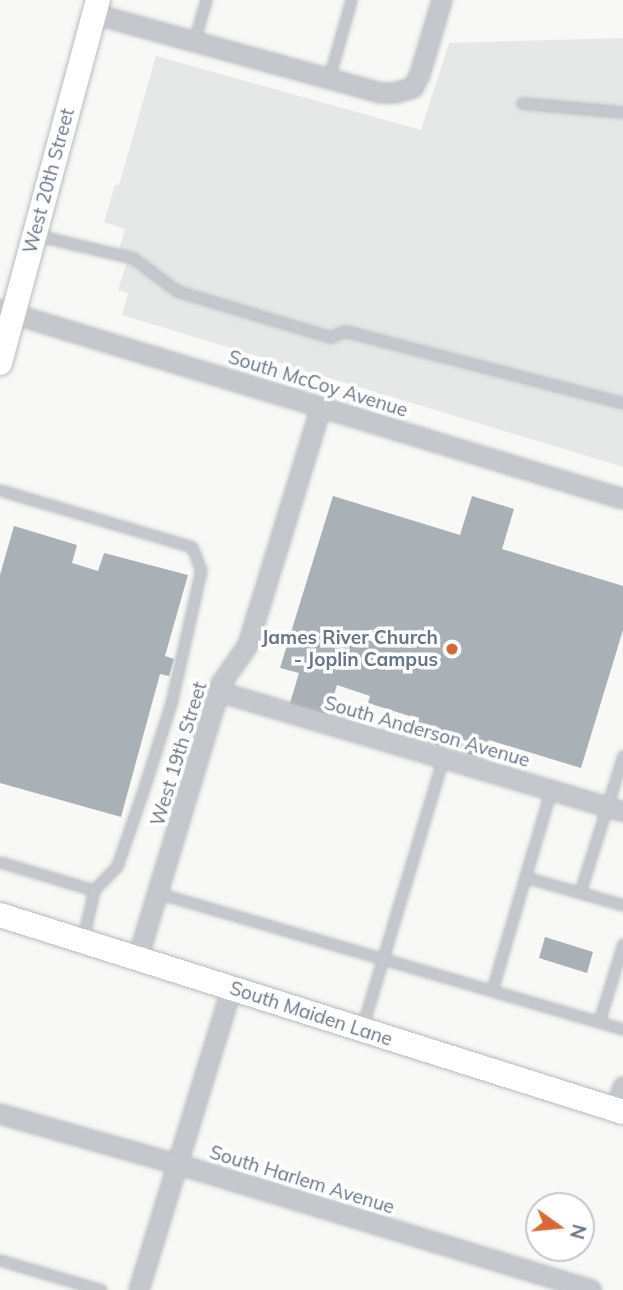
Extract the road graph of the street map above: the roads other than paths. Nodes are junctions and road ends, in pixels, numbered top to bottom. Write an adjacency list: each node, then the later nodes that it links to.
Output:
1 (206, 0): 5 (lane)
2 (351, 0): 6 (lane)
3 (442, 0): 6 (street)
4 (96, 7): 5 (street); 9 (main road, West 20th Street)
5 (194, 41): 6 (street)
6 (329, 78)
7 (522, 103): 8 (lane)
8 (623, 112)
9 (34, 235): 10 (main road, West 20th Street); 12 (lane)
10 (6, 312): 11 (main road, West 20th Street); 13 (street, South McCoy Avenue)
11 (0, 363)
12 (623, 403)
13 (321, 407): 15 (street, South McCoy Avenue); 16 (street, West 19th Street)
14 (0, 490): 23 (lane)
15 (623, 499)
16 (219, 692): 18 (street, South Anderson Avenue); 25 (street, West 19th Street)
17 (623, 756): 20 (lane)
18 (443, 758): 19 (street, South Anderson Avenue); 30 (lane)
19 (551, 790): 20 (street, South Anderson Avenue); 22 (lane)
20 (616, 809): 24 (lane)
21 (0, 862): 23 (lane)
22 (525, 877): 24 (lane); 33 (lane)
23 (94, 890): 28 (lane)
24 (580, 892): 26 (lane)
25 (158, 893): 30 (lane); 31 (street, West 19th Street)
26 (623, 905)
27 (0, 915): 28 (main road, South Maiden Lane)
28 (82, 941): 31 (main road, South Maiden Lane)
29 (623, 944): 34 (lane)
30 (383, 957): 33 (lane); 35 (lane)
31 (138, 958): 32 (main road, South Maiden Lane)
32 (232, 988): 35 (main road, South Maiden Lane); 39 (street)
33 (492, 990): 34 (lane)
34 (599, 1021): 36 (lane)
35 (361, 1029): 37 (main road, South Maiden Lane)
36 (623, 1029)
37 (621, 1103)
38 (0, 1114): 39 (street, South Harlem Avenue)
39 (177, 1164): 42 (street); 43 (street, South Harlem Avenue)
40 (0, 1259): 41 (lane)
41 (101, 1290)
42 (139, 1290)
43 (591, 1290)

